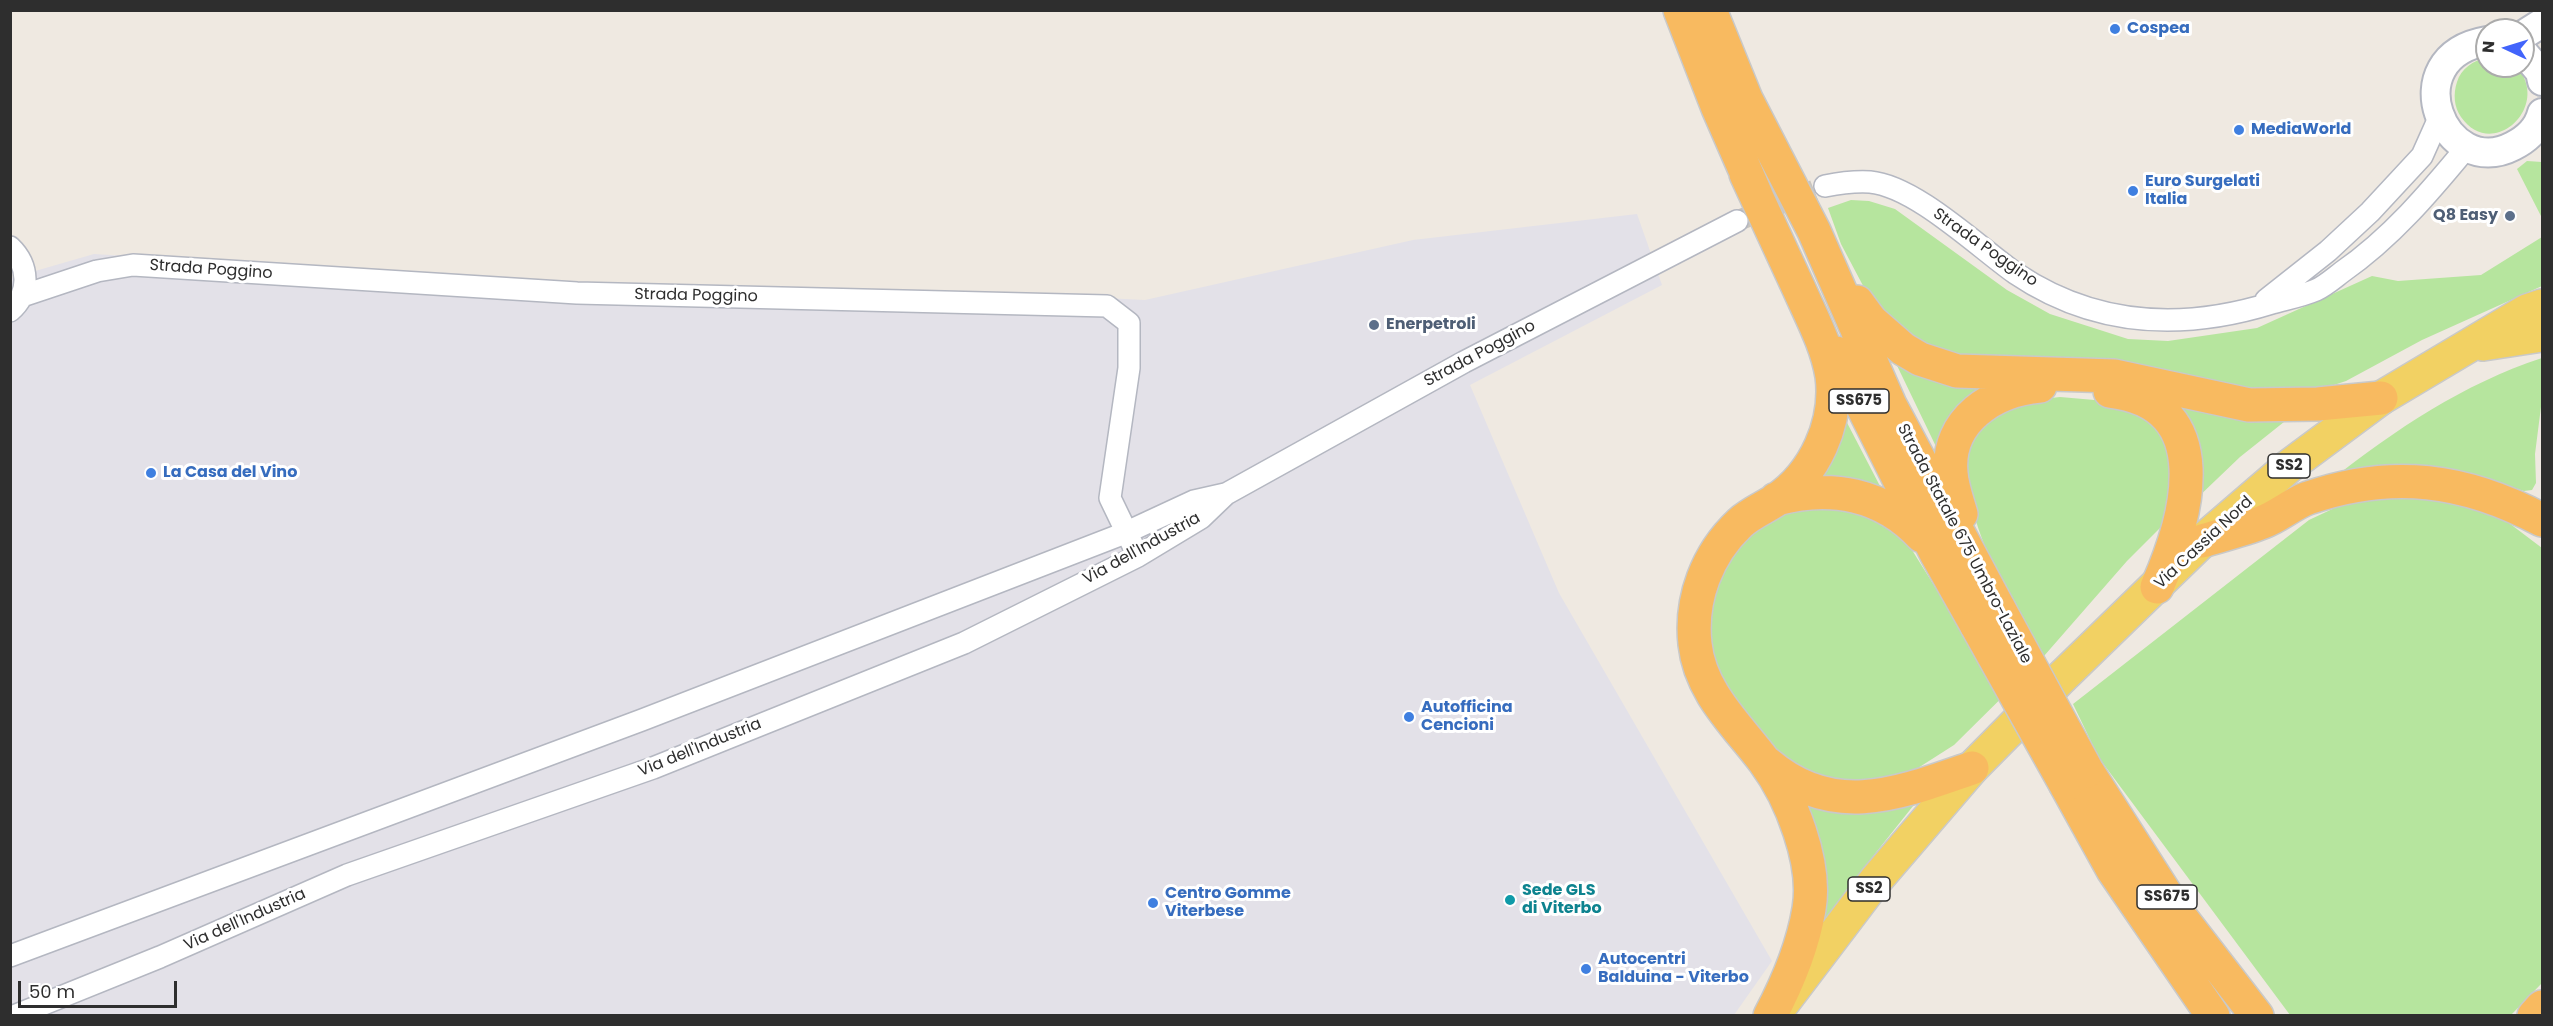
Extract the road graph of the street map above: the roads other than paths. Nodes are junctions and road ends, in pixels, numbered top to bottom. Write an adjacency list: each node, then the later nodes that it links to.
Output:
1 (1680, 10): 8 (highway, Strada Statale 675 Umbro-Laziale / SS675)
2 (1710, 10): 11 (highway, Strada Statale 675 Umbro-Laziale / SS675)
3 (2475, 43): 5 (main road)
4 (2542, 113): 6 (main road)
5 (2439, 118): 7 (main road); 15 (street, Strada Poggino)
6 (2533, 142): 7 (main road)
7 (2467, 147): 15 (street, Strada Poggino)
8 (1746, 174): 20 (highway); 24 (highway, Strada Statale 675 Umbro-Laziale / SS675)
9 (1825, 186): 15 (street, Strada Poggino)
10 (1737, 220): 19 (street, Strada Poggino)
11 (1814, 231): 18 (highway); 27 (highway, Strada Statale 675 Umbro-Laziale / SS675)
12 (10, 248): 13 (street)
13 (16, 304): 22 (street, Strada Poggino)
14 (2542, 306): 17 (main road, Via Cassia Nord / SS2)
15 (2254, 309)
16 (2542, 335): 17 (main road, Via Cassia Nord / SS2)
17 (2473, 346): 18 (main road, Via Cassia Nord / SS2)
18 (2381, 398): 23 (main road, Via Cassia Nord / SS2)
19 (1226, 494): 22 (street, Via dell'Industria); 25 (street, Via dell'Industria)
20 (1776, 499): 24 (highway); 29 (highway)
21 (2542, 520): 23 (highway)
22 (1125, 533): 25 (street, Strada Poggino); 32 (street, Via dell'Industria)
23 (2202, 541): 26 (main road, Via Cassia Nord / SS2)
24 (1937, 555): 27 (highway, Strada Statale 675 Umbro-Laziale / SS675)
25 (1138, 556): 34 (street, Via dell'Industria)
26 (2157, 587): 27 (highway); 28 (main road, Via Cassia Nord / SS2)
27 (1987, 606): 30 (highway, Strada Statale 675 Umbro-Laziale / SS675, bridge)
28 (1981, 759): 29 (highway); 35 (main road, Via Cassia Nord / SS2)
29 (1764, 761): 35 (highway)
30 (2076, 778): 31 (highway, Strada Statale 675 Umbro-Laziale / SS675); 36 (highway, Strada Statale 675 Umbro-Laziale / SS675)
31 (2180, 915): 37 (highway, Strada Statale 675 Umbro-Laziale / SS675); 38 (highway)
32 (10, 956)
33 (2542, 1008): 39 (highway)
34 (14, 1016)
35 (1772, 1016)
36 (2213, 1016)
37 (2257, 1016)
38 (2270, 1016)
39 (2534, 1016)

